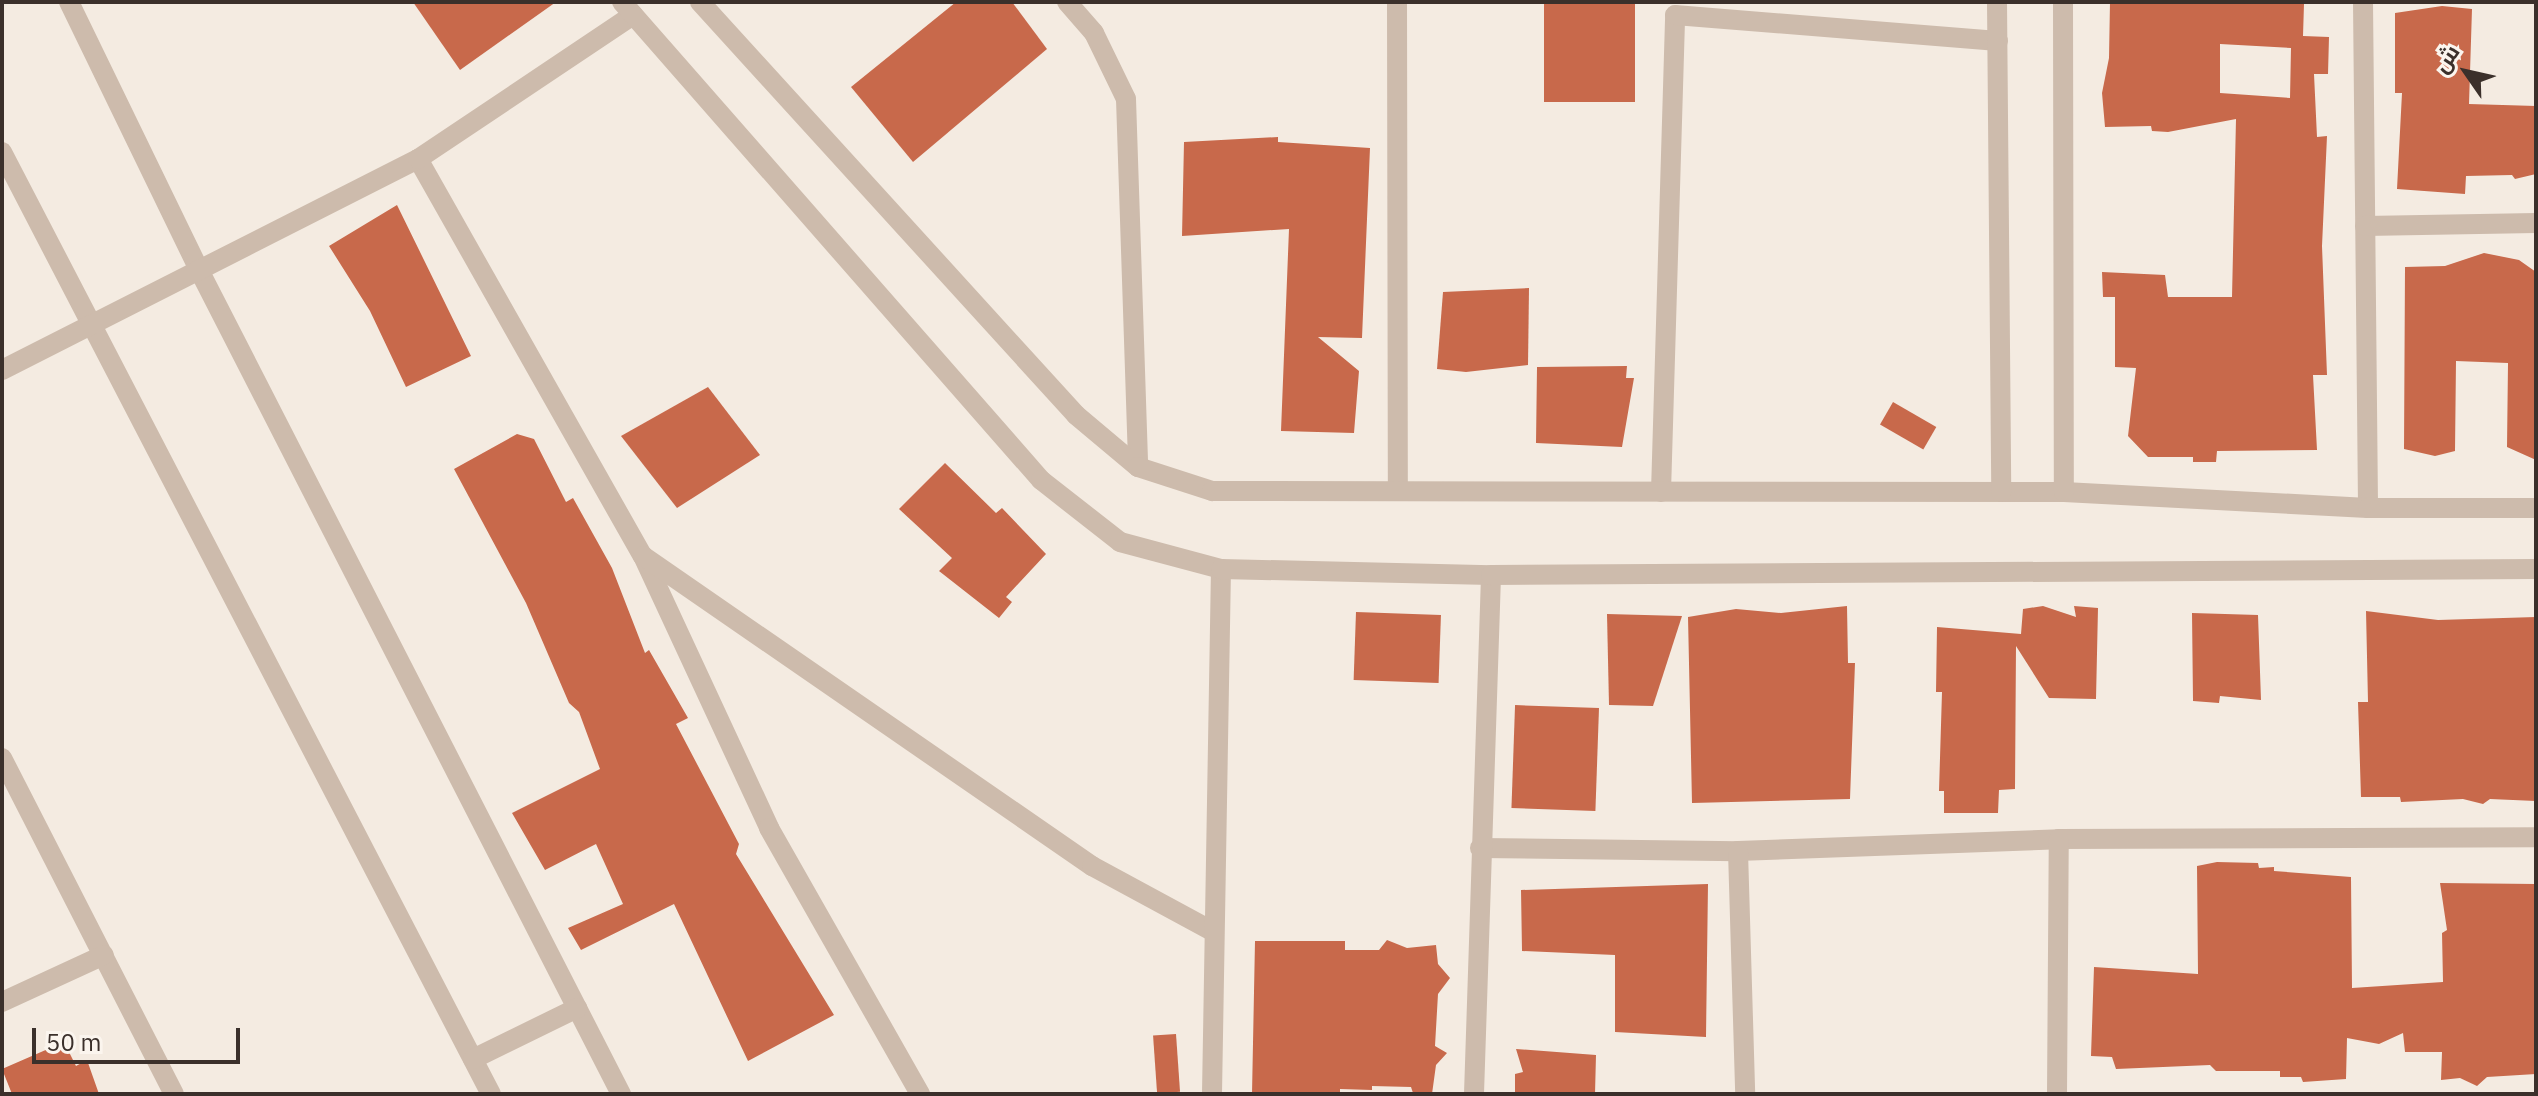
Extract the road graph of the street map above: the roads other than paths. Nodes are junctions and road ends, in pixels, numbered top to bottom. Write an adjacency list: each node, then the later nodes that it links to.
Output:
1 (69, 2): 14 (street)
2 (700, 2): 17 (street)
3 (1067, 2): 17 (street)
4 (1397, 2): 18 (street)
5 (1997, 2): 9 (street)
6 (2063, 2): 21 (street)
7 (2363, 2): 13 (street)
8 (627, 8): 11 (street); 25 (street)
9 (1998, 41): 19 (street); 20 (street)
10 (2, 152): 15 (street)
11 (418, 159): 14 (street); 24 (street)
12 (2536, 223): 13 (street)
13 (2365, 226): 22 (street)
14 (199, 270): 15 (street); 36 (street)
15 (92, 325): 16 (street); 37 (street)
16 (2, 370)
17 (1138, 467): 18 (street)
18 (1398, 491): 19 (street)
19 (1661, 492): 20 (street)
20 (2001, 492): 21 (street)
21 (2064, 492): 22 (street)
22 (2368, 508): 23 (street)
23 (2536, 508)
24 (643, 556): 33 (street); 41 (street)
25 (1221, 569): 27 (street); 33 (street)
26 (2536, 569): 27 (street)
27 (1491, 575): 31 (street)
28 (2, 758): 34 (street)
29 (2536, 837): 30 (street)
30 (2059, 839): 32 (street); 45 (street)
31 (1480, 848): 32 (street); 43 (street)
32 (1738, 851): 44 (street)
33 (1212, 931): 42 (street)
34 (104, 955): 35 (street); 38 (street)
35 (2, 1002)
36 (577, 1008): 37 (street); 40 (street)
37 (473, 1059): 39 (street)
38 (174, 1094)
39 (491, 1094)
40 (621, 1094)
41 (920, 1094)
42 (1212, 1094)
43 (1474, 1094)
44 (1745, 1094)
45 (2057, 1094)

